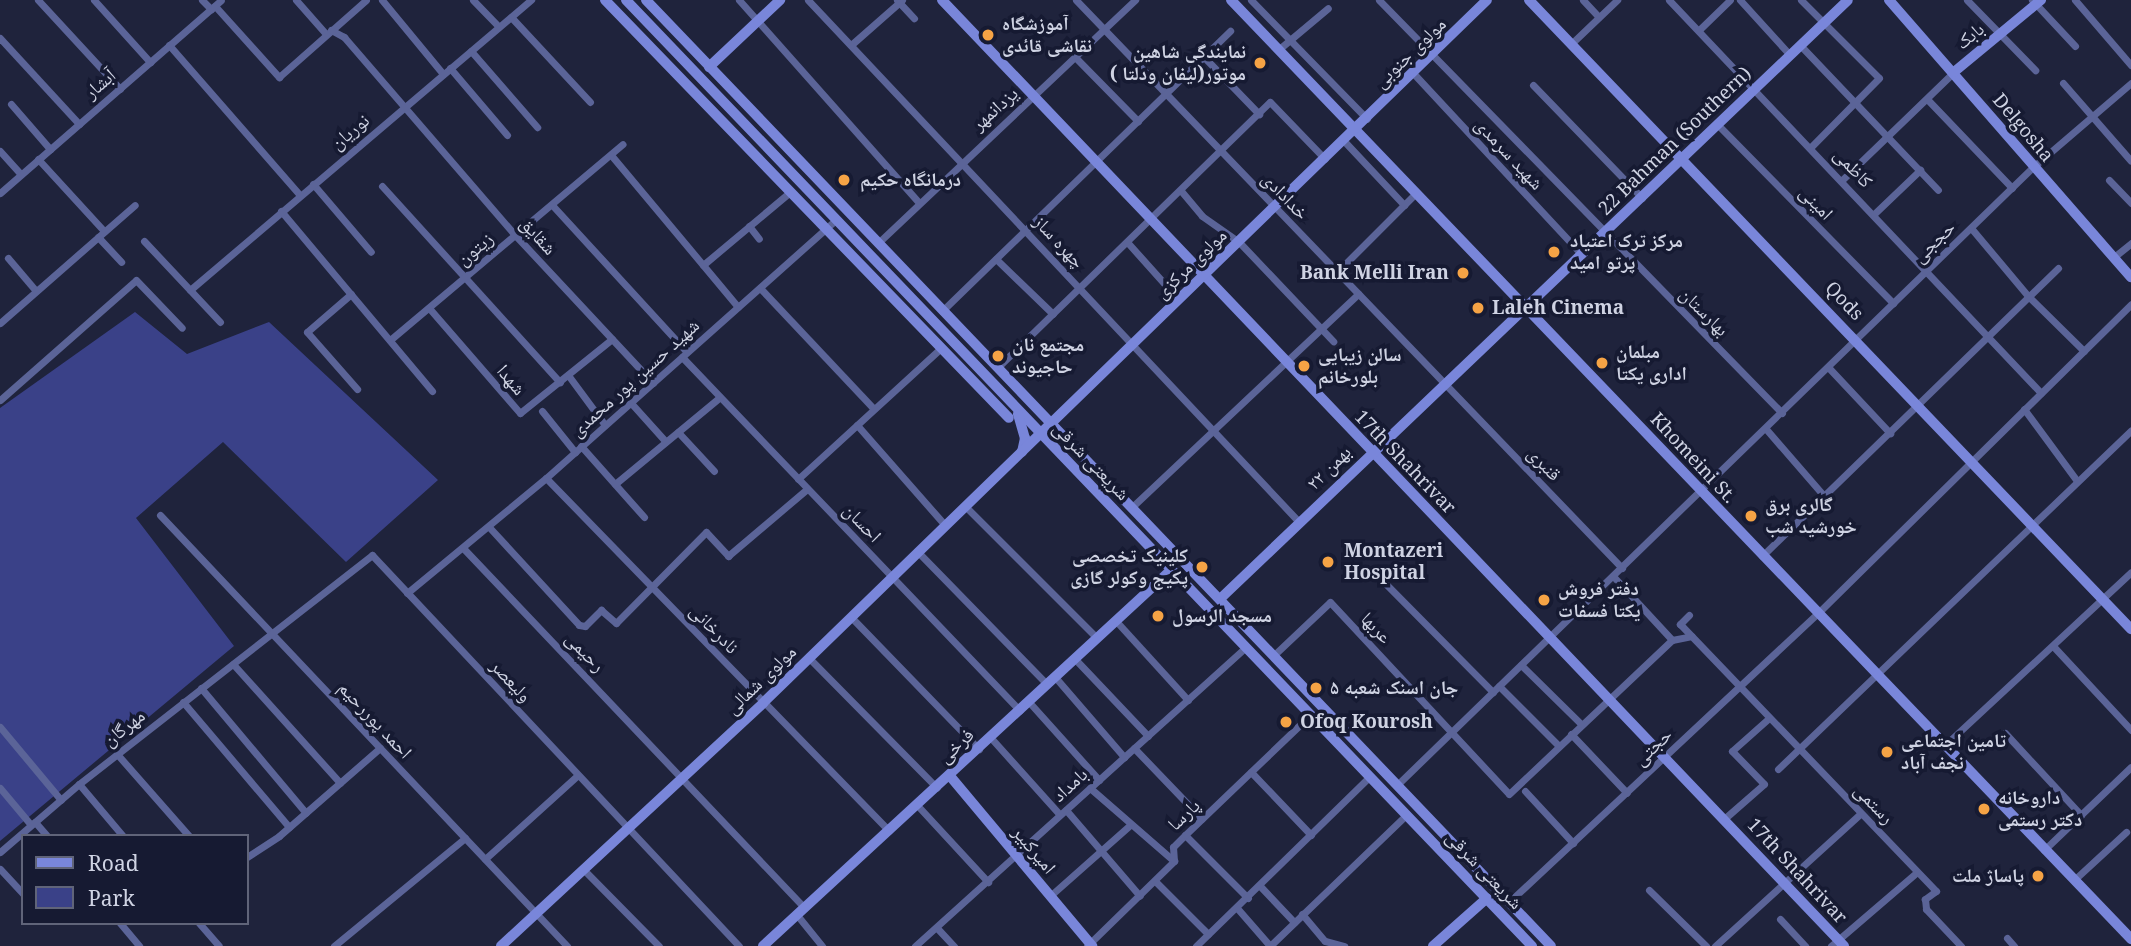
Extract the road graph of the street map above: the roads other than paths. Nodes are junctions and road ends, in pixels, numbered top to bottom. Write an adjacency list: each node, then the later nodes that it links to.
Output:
1 (38, 0): 72 (street)
2 (94, 0): 61 (street)
3 (202, 0): 35 (street)
4 (296, 0): 46 (street, شقایق)
5 (366, 0): 46 (street)
6 (382, 0): 65 (street)
7 (474, 0): 42 (street)
8 (531, 0): 37 (street, نوریان)
9 (605, 0): 113 (street)
10 (625, 0): 126 (street, شریعتی شرقی)
11 (646, 0): 63 (street, شریعتی شرقی)
12 (739, 0): 40 (street)
13 (780, 0): 40 (street)
14 (808, 0): 52 (street, چهره ساز)
15 (942, 0): 74 (street, 17th Shahrivar)
16 (1076, 0): 43 (street, خدادادی)
17 (1135, 0): 43 (street, یزدانمهر)
18 (1231, 0): 55 (street, Khomeini St.)
19 (1251, 0): 49 (street)
20 (1379, 0): 60 (street, بهارستان)
21 (1487, 0): 60 (street, مولوی جنوبی)
22 (1529, 0): 50 (street, Qods)
23 (1583, 0): 38 (street)
24 (1617, 0): 38 (street)
25 (1669, 0): 44 (street, کاظمی)
26 (1740, 0): 57 (street)
27 (1801, 0): 41 (street)
28 (1848, 0): 41 (street, 22 Bahman (Southern))
29 (1889, 0): 66 (street, Delgosha)
30 (1967, 0): 47 (street)
31 (2075, 0): 62 (street)
32 (899, 1): 39 (street); 52 (street)
33 (2036, 1): 47 (street, بابک); 54 (street)
34 (1726, 2): 44 (street)
35 (215, 5): 46 (street); 51 (street, آبشار)
36 (1328, 8): 49 (street)
37 (511, 17): 42 (street, نوریان); 76 (street)
38 (1599, 17): 50 (street)
39 (914, 18)
40 (759, 20): 63 (street); 118 (street)
41 (1823, 22): 53 (street, 22 Bahman (Southern)); 77 (street)
42 (499, 27): 56 (street, نوریان)
43 (1104, 29): 59 (street, یزدانمهر); 73 (street, خدادادی)
44 (1699, 30): 71 (street, کاظمی)
45 (1230, 31): 58 (street)
46 (329, 32): 79 (street, شقایق)
47 (2000, 34): 64 (street); 66 (street, بابک)
48 (0, 38): 84 (street)
49 (1290, 40): 55 (street); 82 (street)
50 (1571, 44): 99 (street, Qods)
51 (169, 45): 61 (street, آبشار); 116 (street)
52 (851, 45): 101 (street, چهره ساز)
53 (1800, 45): 57 (street, 22 Bahman (Southern)); 77 (street)
54 (2075, 46)
55 (1278, 50): 87 (street, Khomeini St.)
56 (471, 51): 65 (street, نوریان); 86 (street)
57 (1790, 55): 71 (street, 22 Bahman (Southern))
58 (1203, 56): 73 (street); 80 (street)
59 (1075, 57): 74 (street, یزدانمهر); 83 (street)
60 (1433, 57): 67 (street, مولوی جنوبی); 132 (street, بهارستان)
61 (150, 62): 72 (street, آبشار)
62 (2131, 65)
63 (709, 67): 138 (street, شریعتی شرقی)
64 (2035, 70)
65 (447, 71): 79 (street, نوریان); 88 (street)
66 (1954, 72): 75 (street); 103 (street, Delgosha)
67 (1414, 74): 82 (street, مولوی جنوبی); 142 (street, شهید سرمدی)
68 (2063, 83): 81 (street)
69 (2131, 83): 81 (street, حججی)
70 (1533, 85): 117 (street)
71 (1756, 88): 85 (street, 22 Bahman (Southern)); 92 (street, کاظمی)
72 (120, 89): 84 (street, آبشار)
73 (1165, 94): 83 (street); 95 (street, خدادادی)
74 (1034, 96): 101 (street, یزدانمهر); 102 (street, 17th Shahrivar)
75 (1927, 99): 89 (street); 110 (street)
76 (590, 102)
77 (1855, 102): 89 (street); 92 (street)
78 (11, 104): 93 (street)
79 (403, 108): 108 (street, نوریان); 134 (street, شقایق)
80 (1259, 114): 95 (street); 98 (street)
81 (2093, 116): 100 (street); 103 (street, حججی)
82 (1367, 118): 87 (street, مولوی جنوبی)
83 (1138, 121): 102 (street)
84 (79, 124): 93 (street, آبشار)
85 (1718, 125): 99 (street, 22 Bahman (Southern)); 162 (street, امینی)
86 (537, 127)
87 (1355, 130): 90 (street, مولوی مرکزی); 115 (street, Khomeini St.)
88 (507, 135)
89 (1889, 138): 104 (street); 106 (street)
90 (1344, 141): 98 (street, مولوی مرکزی); 121 (street)
91 (623, 144): 96 (street, زیتون)
92 (1811, 147): 106 (street, کاظمی)
93 (50, 149): 97 (street, آبشار)
94 (0, 151): 105 (street)
95 (1222, 153): 114 (street); 123 (street, خدادادی)
96 (611, 155): 122 (street, زیتون); 147 (street)
97 (38, 159): 105 (street, آبشار); 133 (street)
98 (1325, 159): 123 (street, مولوی مرکزی)
99 (1682, 159): 117 (street, 22 Bahman (Southern)); 175 (street, Qods)
100 (2131, 161)
101 (961, 162): 118 (street, یزدانمهر); 131 (street, چهره ساز)
102 (1097, 162): 127 (street, 17th Shahrivar); 131 (street)
103 (2034, 167): 110 (street, حججی); 143 (street, Delgosha)
104 (1920, 170): 111 (street); 125 (street)
105 (22, 174): 112 (street, آبشار)
106 (1842, 180): 125 (street, کاظمی)
107 (2109, 180): 119 (street)
108 (313, 184): 116 (street, نوریان); 141 (street)
109 (382, 186): 151 (street)
110 (2012, 188): 129 (street, حججی)
111 (1938, 190)
112 (0, 192)
113 (790, 192): 128 (street); 130 (street)
114 (1182, 192): 127 (street); 137 (street)
115 (1416, 193): 121 (street); 166 (street, Khomeini St.)
116 (300, 195): 124 (street, نوریان)
117 (1642, 198): 132 (street, 22 Bahman (Southern))
118 (919, 203): 138 (street, یزدانمهر)
119 (2131, 203)
120 (135, 205): 133 (street)
121 (1404, 205): 150 (street)
122 (553, 206): 134 (street, زیتون); 181 (street, احسان)
123 (1275, 208): 137 (street, مولوی مرکزی); 150 (street, خدادادی)
124 (282, 211): 156 (street, نوریان); 158 (street)
125 (1874, 214): 149 (street, کاظمی)
126 (836, 220): 130 (street, شهید حسین پور محمدی); 183 (street, شریعتی شرقی)
127 (1151, 222): 139 (street); 152 (street, 17th Shahrivar)
128 (749, 226): 135 (street); 147 (street)
129 (1971, 228): 149 (street, حججی); 160 (street)
130 (826, 229): 154 (street, شهید حسین پور محمدی); 179 (street)
131 (1026, 230): 145 (street); 155 (street, چهره ساز)
132 (1604, 233): 142 (street, 22 Bahman (Southern)); 204 (street, بهارستان)
133 (101, 234): 146 (street); 157 (street)
134 (516, 236): 151 (street, زیتون); 174 (street, شقایق)
135 (760, 239)
136 (144, 241): 156 (street)
137 (1239, 242): 152 (street, مولوی مرکزی); 172 (street)
138 (878, 243): 167 (street, شریعتی شرقی)
139 (1128, 243): 155 (street); 161 (street)
140 (2131, 243): 143 (street)
141 (370, 252)
142 (1582, 255): 166 (street, 22 Bahman (Southern))
143 (2114, 257): 153 (street, Delgosha)
144 (8, 258): 157 (street)
145 (996, 259): 167 (street); 168 (street)
146 (121, 262)
147 (702, 265): 164 (street)
148 (2058, 268): 160 (street)
149 (1927, 270): 162 (street, حججی); 173 (street, کاظمی)
150 (1336, 272): 159 (street, خدادادی)
151 (466, 277): 165 (street, زیتون); 188 (street)
152 (1204, 277): 161 (street, مولوی مرکزی); 182 (street, 17th Shahrivar)
153 (2131, 277)
154 (761, 288): 164 (street, شهید حسین پور محمدی); 202 (street)
155 (1080, 288): 168 (street); 178 (street, چهره ساز)
156 (190, 290): 170 (street)
157 (36, 291): 169 (street)
158 (351, 294): 176 (street); 192 (street)
159 (1358, 294): 172 (street); 190 (street, خدادادی)
160 (2029, 297): 173 (street); 180 (street)
161 (1179, 300): 178 (street, مولوی مرکزی)
162 (1893, 303): 175 (street, حججی)
163 (2131, 304): 180 (street, حجتی)
164 (738, 307): 181 (street, شهید حسین پور محمدی)
165 (429, 308): 176 (street, زیتون); 188 (street, شهدا)
166 (1527, 308): 190 (street, ۲۲ بهمن); 228 (street, Khomeini St.)
167 (942, 311): 185 (street, شریعتی شرقی)
168 (1053, 314): 185 (street)
169 (1, 320)
170 (220, 322)
171 (182, 328): 197 (street)
172 (1321, 328): 177 (street); 182 (street)
173 (1989, 337): 194 (street, کاظمی); 199 (street)
174 (612, 339): 186 (street, شهدا); 189 (street, شقایق)
175 (1856, 339): 184 (street, حججی); 199 (street, Qods)
176 (390, 340): 193 (street)
177 (1333, 341)
178 (1132, 345): 206 (street, مولوی مرکزی); 210 (street, چهره ساز)
179 (940, 348): 187 (street); 202 (street)
180 (2084, 351): 194 (street, حجتی)
181 (684, 355): 189 (street, شهید حسین پور محمدی); 196 (street, احسان)
182 (1285, 362): 210 (street); 217 (street, 17th Shahrivar)
183 (977, 367): 187 (street); 195 (street, شریعتی شرقی)
184 (1828, 367): 204 (street, حججی); 213 (street)
185 (997, 368): 191 (street, شریعتی شرقی)
186 (568, 375): 188 (street, شهدا); 207 (street)
187 (967, 376): 205 (street)
188 (560, 382)
189 (653, 383): 198 (street, شهید حسین پور محمدی)
190 (1444, 383): 217 (street, ۲۲ بهمن); 242 (street, قنبری)
191 (1014, 386): 195 (street); 206 (street, شریعتی شرقی)
192 (357, 389)
193 (432, 391)
194 (2041, 393): 201 (street, حجتی)
195 (1004, 396): 200 (street, شریعتی شرقی)
196 (720, 397): 212 (street); 223 (street, احسان)
197 (0, 400)
198 (631, 402): 207 (street, شهید حسین پور محمدی); 215 (street)
199 (1919, 405): 213 (street); 219 (street, Qods)
200 (1015, 407): 214 (street, شریعتی شرقی); 218 (street)
201 (2024, 409): 219 (street, حجتی); 224 (street)
202 (874, 410): 208 (street)
203 (542, 411): 216 (street)
204 (1782, 412): 209 (street, حججی)
205 (1009, 418)
206 (1052, 424): 214 (street, مولوی مرکزی); 221 (street, شریعتی شرقی)
207 (605, 425): 216 (street, شهید حسین پور محمدی)
208 (857, 425): 223 (street); 236 (street)
209 (1766, 429): 228 (street, حججی); 229 (street)
210 (1214, 431): 231 (street); 234 (street, چهره ساز)
211 (2131, 431): 224 (street)
212 (678, 432): 215 (street); 220 (street)
213 (1890, 433): 229 (street)
214 (1041, 435): 218 (street, مولوی شمالی); 225 (street, شریعتی شرقی)
215 (666, 442): 226 (street)
216 (578, 449): 222 (street, شهید حسین پور محمدی); 226 (street)
217 (1371, 452): 234 (street, ۲۲ بهمن); 260 (street, 17th Shahrivar)
218 (1022, 453): 230 (street, مولوی شمالی)
219 (1972, 460): 235 (street, Qods); 252 (street, حجتی)
220 (714, 471)
221 (1099, 473): 225 (street); 231 (street, شریعتی شرقی)
222 (546, 478): 237 (street, شهید حسین پور محمدی); 248 (street, نادرخانی)
223 (798, 479): 227 (street, احسان)
224 (2077, 481): 235 (street)
225 (1088, 483): 243 (street, شریعتی شرقی)
226 (615, 484): 233 (street)
227 (807, 489): 246 (street, احسان); 248 (street)
228 (1701, 492): 241 (street, Khomeini St.); 242 (street, حججی)
229 (1824, 496): 241 (street)
230 (965, 506): 236 (street, مولوی شمالی); 259 (street)
231 (1132, 507): 250 (street, شریعتی شرقی)
232 (160, 515): 257 (street, احمد پوررحیم)
233 (644, 517)
234 (1299, 522): 250 (street, ۲۲ بهمن)
235 (2031, 524): 251 (street, Qods); 269 (street)
236 (945, 526): 239 (street, مولوی شمالی)
237 (489, 527): 238 (street, شهید حسین پور محمدی); 248 (street)
238 (464, 549): 249 (street, شهید حسین پور محمدی); 305 (street, رحیمی)
239 (917, 551): 246 (street, مولوی شمالی); 270 (street)
240 (372, 555): 249 (street, ولیعصر); 257 (street, مهرگان)
241 (1762, 556): 252 (street, Khomeini St.)
242 (1622, 568): 245 (street, حججی)
243 (1171, 570): 255 (street, فرخی); 263 (street, شریعتی شرقی)
244 (2131, 572): 251 (street)
245 (1613, 576): 260 (street, حججی); 261 (street)
246 (892, 577): 254 (street, مولوی شمالی); 279 (street, احسان)
247 (1379, 577): 273 (street)
248 (650, 586): 277 (street, نادرخانی)
249 (408, 593): 302 (street, ولیعصر)
250 (1221, 598): 264 (street, شریعتی شرقی)
251 (2102, 598): 256 (street, Qods); 262 (street)
252 (1818, 613): 269 (street, Khomeini St.); 271 (street, حجتی)
253 (1689, 615): 258 (street)
254 (851, 617): 265 (street, مولوی شمالی); 294 (street)
255 (1116, 621): 259 (street, فرخی); 275 (street)
256 (2131, 629)
257 (273, 635): 267 (street, مهرگان); 292 (street, احمد پوررحیم)
258 (1692, 636): 261 (street); 271 (street, رستمی)
259 (1097, 638): 266 (street, فرخی)
260 (1549, 638): 268 (street, حججی); 274 (street, 17th Shahrivar)
261 (1672, 640): 274 (street)
262 (2053, 646): 285 (street); 291 (street)
263 (1246, 647): 275 (street, بامداد); 280 (street, شریعتی شرقی)
264 (1274, 654): 284 (street, عربها); 309 (street, شریعتی شرقی)
265 (809, 658): 277 (street, مولوی شمالی); 311 (street)
266 (1075, 659): 270 (street, فرخی); 288 (street)
267 (233, 664): 272 (street, مهرگان); 307 (street)
268 (1521, 665): 273 (street, حججی); 282 (street)
269 (1877, 677): 291 (street, Khomeini St.); 295 (street)
270 (1051, 680): 278 (street, فرخی); 297 (street)
271 (1741, 685): 281 (street, رستمی); 298 (street, حجتی)
272 (201, 688): 276 (street, مهرگان); 318 (street)
273 (1496, 689): 284 (street, حججی); 290 (street)
274 (1607, 698): 282 (street); 298 (street, 17th Shahrivar)
275 (1188, 700): 288 (street, بامداد)
276 (183, 702): 296 (street, مهرگان); 326 (street)
277 (763, 702): 305 (street, مولوی شمالی); 328 (street, نادرخانی)
278 (1029, 702): 279 (street, فرخی); 306 (street)
279 (1020, 711): 289 (street, فرخی)
280 (1311, 714): 301 (street, پارسا); 304 (street, شریعتی شرقی)
281 (1769, 718): 295 (street, رستمی); 323 (street)
282 (1581, 724): 287 (street)
283 (0, 727): 315 (street)
284 (1453, 730): 290 (street); 309 (street, حججی)
285 (2131, 730)
286 (2006, 733): 321 (street)
287 (1571, 734): 290 (street); 314 (street)
288 (1148, 736): 293 (street, بامداد)
289 (991, 738): 294 (street, فرخی); 317 (street)
290 (1558, 746)
291 (1944, 746): 338 (street, Khomeini St.)
292 (380, 748): 307 (street); 335 (street, احمد پوررحیم)
293 (1134, 748): 297 (street, بامداد); 322 (street)
294 (979, 749): 303 (street, فرخی)
295 (1799, 751): 299 (street); 319 (street, رستمی)
296 (117, 754): 308 (street, مهرگان); 332 (street)
297 (1124, 757): 306 (street, بامداد)
298 (1666, 757): 314 (street, حجتی); 323 (street, 17th Shahrivar)
299 (1778, 769)
300 (2130, 769): 321 (street)
301 (1251, 772): 322 (street, پارسا); 334 (street)
302 (578, 775): 327 (street, ولیعصر); 342 (street)
303 (950, 776): 311 (street, فرخی); 340 (street, امیرکبیر)
304 (1370, 776): 320 (street, شریعتی شرقی); 334 (street)
305 (683, 777): 327 (street, مولوی شمالی); 360 (street, رحیمی)
306 (1099, 780): 312 (street, بامداد)
307 (340, 783): 318 (street)
308 (79, 784): 315 (street, مهرگان); 331 (street)
309 (1398, 784): 358 (street, شریعتی شرقی)
310 (0, 788): 324 (street)
311 (937, 788): 316 (street, فرخی)
312 (1090, 788): 317 (street, بامداد); 325 (street)
313 (1525, 791): 336 (street)
314 (1627, 793): 336 (street, حجتی)
315 (61, 800): 324 (street, مهرگان)
316 (917, 805): 328 (street, فرخی); 349 (street)
317 (1063, 812): 337 (street); 340 (street, بامداد)
318 (306, 813): 326 (street)
319 (1861, 813): 346 (street, رستمی); 350 (street)
320 (1407, 814): 357 (street, شریعتی شرقی); 362 (street)
321 (2081, 814): 338 (street)
322 (1202, 819): 333 (street, پارسا)
323 (1724, 819): 350 (street, 17th Shahrivar)
324 (34, 823): 330 (street); 339 (street, مهرگان)
325 (1131, 824): 337 (street); 343 (street)
326 (289, 828): 341 (street)
327 (628, 828): 345 (street, مولوی شمالی); 379 (street, ولیعصر)
328 (889, 831): 360 (street, فرخی)
329 (2126, 832): 347 (street)
330 (45, 834)
331 (121, 834)
332 (187, 834)
333 (1185, 835): 343 (street, پارسا); 356 (street)
334 (1311, 835): 351 (street)
335 (465, 838): 342 (street, احمد پوررحیم); 375 (street)
336 (1573, 843): 358 (street, حجتی)
337 (1101, 850): 354 (street); 355 (street)
338 (2045, 850): 347 (street, Khomeini St.)
339 (0, 851)
340 (1016, 855): 349 (street, بامداد); 354 (street, امیرکبیر)
341 (248, 856)
342 (485, 859): 361 (street, احمد پوررحیم)
343 (1174, 861): 348 (street, پارسا)
344 (0, 869): 353 (street)
345 (583, 869): 361 (street, مولوی شمالی); 378 (street)
346 (1917, 872): 371 (street); 393 (street, رستمی)
347 (2074, 880): 370 (street, Khomeini St.)
348 (1155, 881): 355 (street, پارسا); 368 (street)
349 (988, 882): 367 (street, بامداد)
350 (1785, 883): 371 (street, 17th Shahrivar); 391 (street)
351 (1260, 886): 356 (street); 364 (street)
352 (1649, 890): 390 (street)
353 (21, 892)
354 (1050, 896): 372 (street, امیرکبیر)
355 (1140, 896): 372 (street, پارسا)
356 (1248, 898): 359 (street)
357 (1487, 898): 387 (street); 388 (street, شریعتی شرقی)
358 (1509, 902): 389 (street, شریعتی شرقی)
359 (1237, 908): 368 (street); 385 (street)
360 (801, 911): 380 (street, فرخی); 381 (street)
361 (536, 914): 376 (street, مولوی شمالی); 377 (street, احمد پوررحیم)
362 (1302, 914): 364 (street); 386 (street)
363 (1780, 919): 392 (street)
364 (1294, 922): 385 (street)
365 (122, 925): 373 (street)
366 (201, 925): 374 (street)
367 (937, 928): 382 (street, بامداد); 383 (street)
368 (1209, 934): 384 (street)
369 (2007, 938): 394 (street)
370 (2131, 939)
371 (1837, 944)
372 (1090, 945)
373 (139, 946)
374 (219, 946)
375 (334, 946)
376 (501, 946)
377 (567, 946)
378 (659, 946)
379 (739, 946)
380 (763, 946)
381 (822, 946)
382 (915, 946)
383 (954, 946)
384 (1196, 946)
385 (1270, 946)
386 (1344, 946)
387 (1433, 946)
388 (1532, 946)
389 (1551, 946)
390 (1706, 946)
391 (1715, 946)
392 (1805, 946)
393 (1961, 946)
394 (2014, 946)

